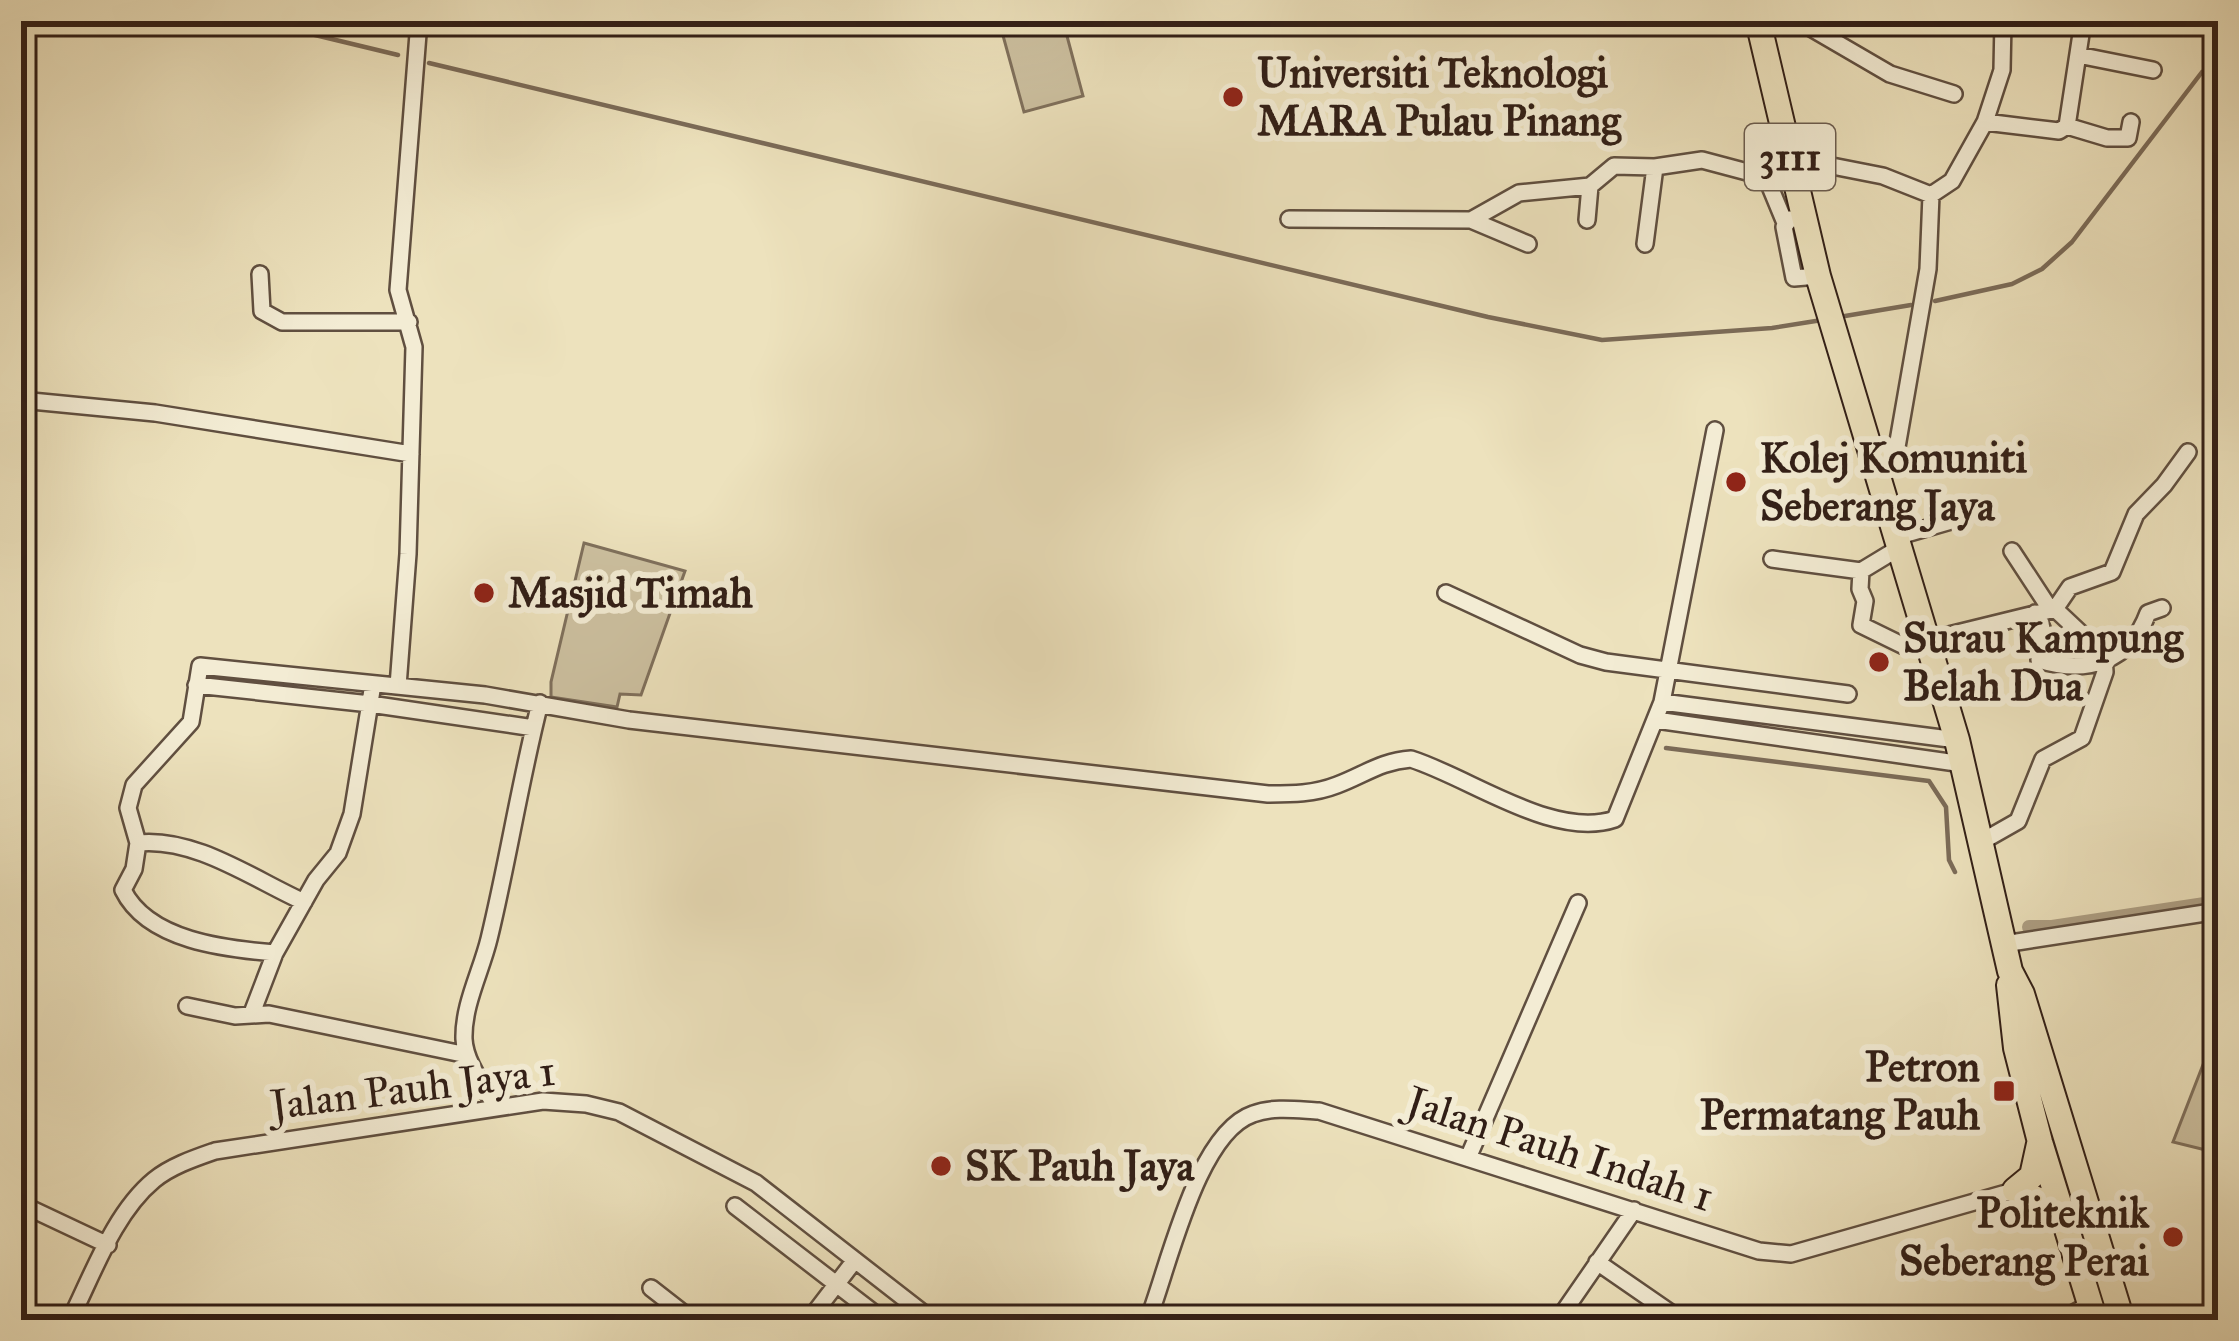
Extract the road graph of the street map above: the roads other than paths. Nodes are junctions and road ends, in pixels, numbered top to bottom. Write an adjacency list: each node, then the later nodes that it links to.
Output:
1 (419, 21): 23 (street)
2 (1758, 21): 13 (main road, 3111)
3 (1799, 21): 8 (street)
4 (2003, 21): 9 (street)
5 (2083, 21): 6 (street)
6 (2078, 55): 7 (street); 11 (street)
7 (2153, 70)
8 (1954, 94)
9 (1985, 122): 11 (street); 15 (street)
10 (2131, 122): 11 (street)
11 (2067, 126)
12 (1655, 166): 14 (street); 19 (street); 21 (street)
13 (1794, 173): 15 (street); 19 (main road, 3111)
14 (1590, 186): 17 (street); 18 (street)
15 (1931, 195): 28 (street)
16 (1288, 219): 17 (street)
17 (1471, 220): 20 (street)
18 (1587, 220)
19 (1794, 220): 28 (main road, 3111)
20 (1528, 244)
21 (1645, 244)
22 (260, 274): 23 (street)
23 (409, 322): 27 (street)
24 (21, 400): 27 (street)
25 (1715, 430): 39 (street)
26 (2188, 452): 36 (street)
27 (411, 454): 42 (street)
28 (1872, 460): 30 (main road, 3111)
29 (1965, 517): 30 (street)
30 (1897, 543): 33 (street); 37 (main road, 3111)
31 (2012, 551): 36 (street)
32 (1772, 559): 33 (street)
33 (1861, 571): 37 (street)
34 (1446, 593): 39 (street)
35 (2162, 608): 38 (street)
36 (2047, 610): 37 (street); 38 (street); 38 (street)
37 (1927, 641): 49 (main road, 3111)
38 (2105, 661): 50 (street)
39 (1669, 671): 43 (street); 44 (street)
40 (373, 684): 41 (street); 42 (street); 46 (street)
41 (196, 686): 46 (street); 51 (street)
42 (398, 686): 45 (street)
43 (1848, 694)
44 (1662, 701): 47 (street); 49 (street)
45 (540, 703): 47 (street); 48 (street)
46 (370, 704): 48 (street); 52 (street)
47 (1656, 720): 49 (street)
48 (534, 728): 60 (street)
49 (1960, 752): 50 (main road, 3111)
50 (1981, 842): 55 (main road, 3111)
51 (138, 844): 52 (street); 56 (street)
52 (304, 902): 56 (street)
53 (1579, 903): 63 (street)
54 (2218, 911): 55 (street)
55 (2004, 944): 57 (main road, 3111)
56 (275, 953): 59 (street)
57 (2010, 971): 62 (main road, 3111); 64 (main road, 3111)
58 (187, 1006): 59 (street)
59 (252, 1013): 60 (street)
60 (467, 1055): 61 (street)
61 (494, 1106): 70 (street, Jalan Pauh Jaya 1); 71 (street, Jalan Pauh Jaya 1)
62 (2040, 1142): 64 (main road, 3111); 65 (main road)
63 (1468, 1158): 68 (street, Jalan Pauh Indah 1); 81 (street, Jalan Pauh Indah 1)
64 (2062, 1176): 65 (street, Jalan Pauh Indah 1); 69 (main road, 3111); 85 (main road, 3111)
65 (2015, 1190): 68 (street, Jalan Pauh Indah 1); 69 (main road)
66 (21, 1204): 70 (street)
67 (735, 1206): 73 (street)
68 (1634, 1210): 72 (street)
69 (2061, 1216): 75 (main road, 3111)
70 (108, 1245): 76 (street, Jalan Pauh Jaya 1)
71 (855, 1260): 73 (street); 80 (street, Jalan Pauh Jaya 1)
72 (1597, 1262): 82 (street); 83 (street)
73 (837, 1284): 78 (street); 79 (street)
74 (651, 1288): 77 (street)
75 (2093, 1312): 84 (street)
76 (70, 1320)
77 (692, 1320)
78 (809, 1320)
79 (883, 1320)
80 (932, 1320)
81 (1148, 1320)
82 (1558, 1320)
83 (1681, 1320)
84 (2061, 1320)
85 (2122, 1320)

